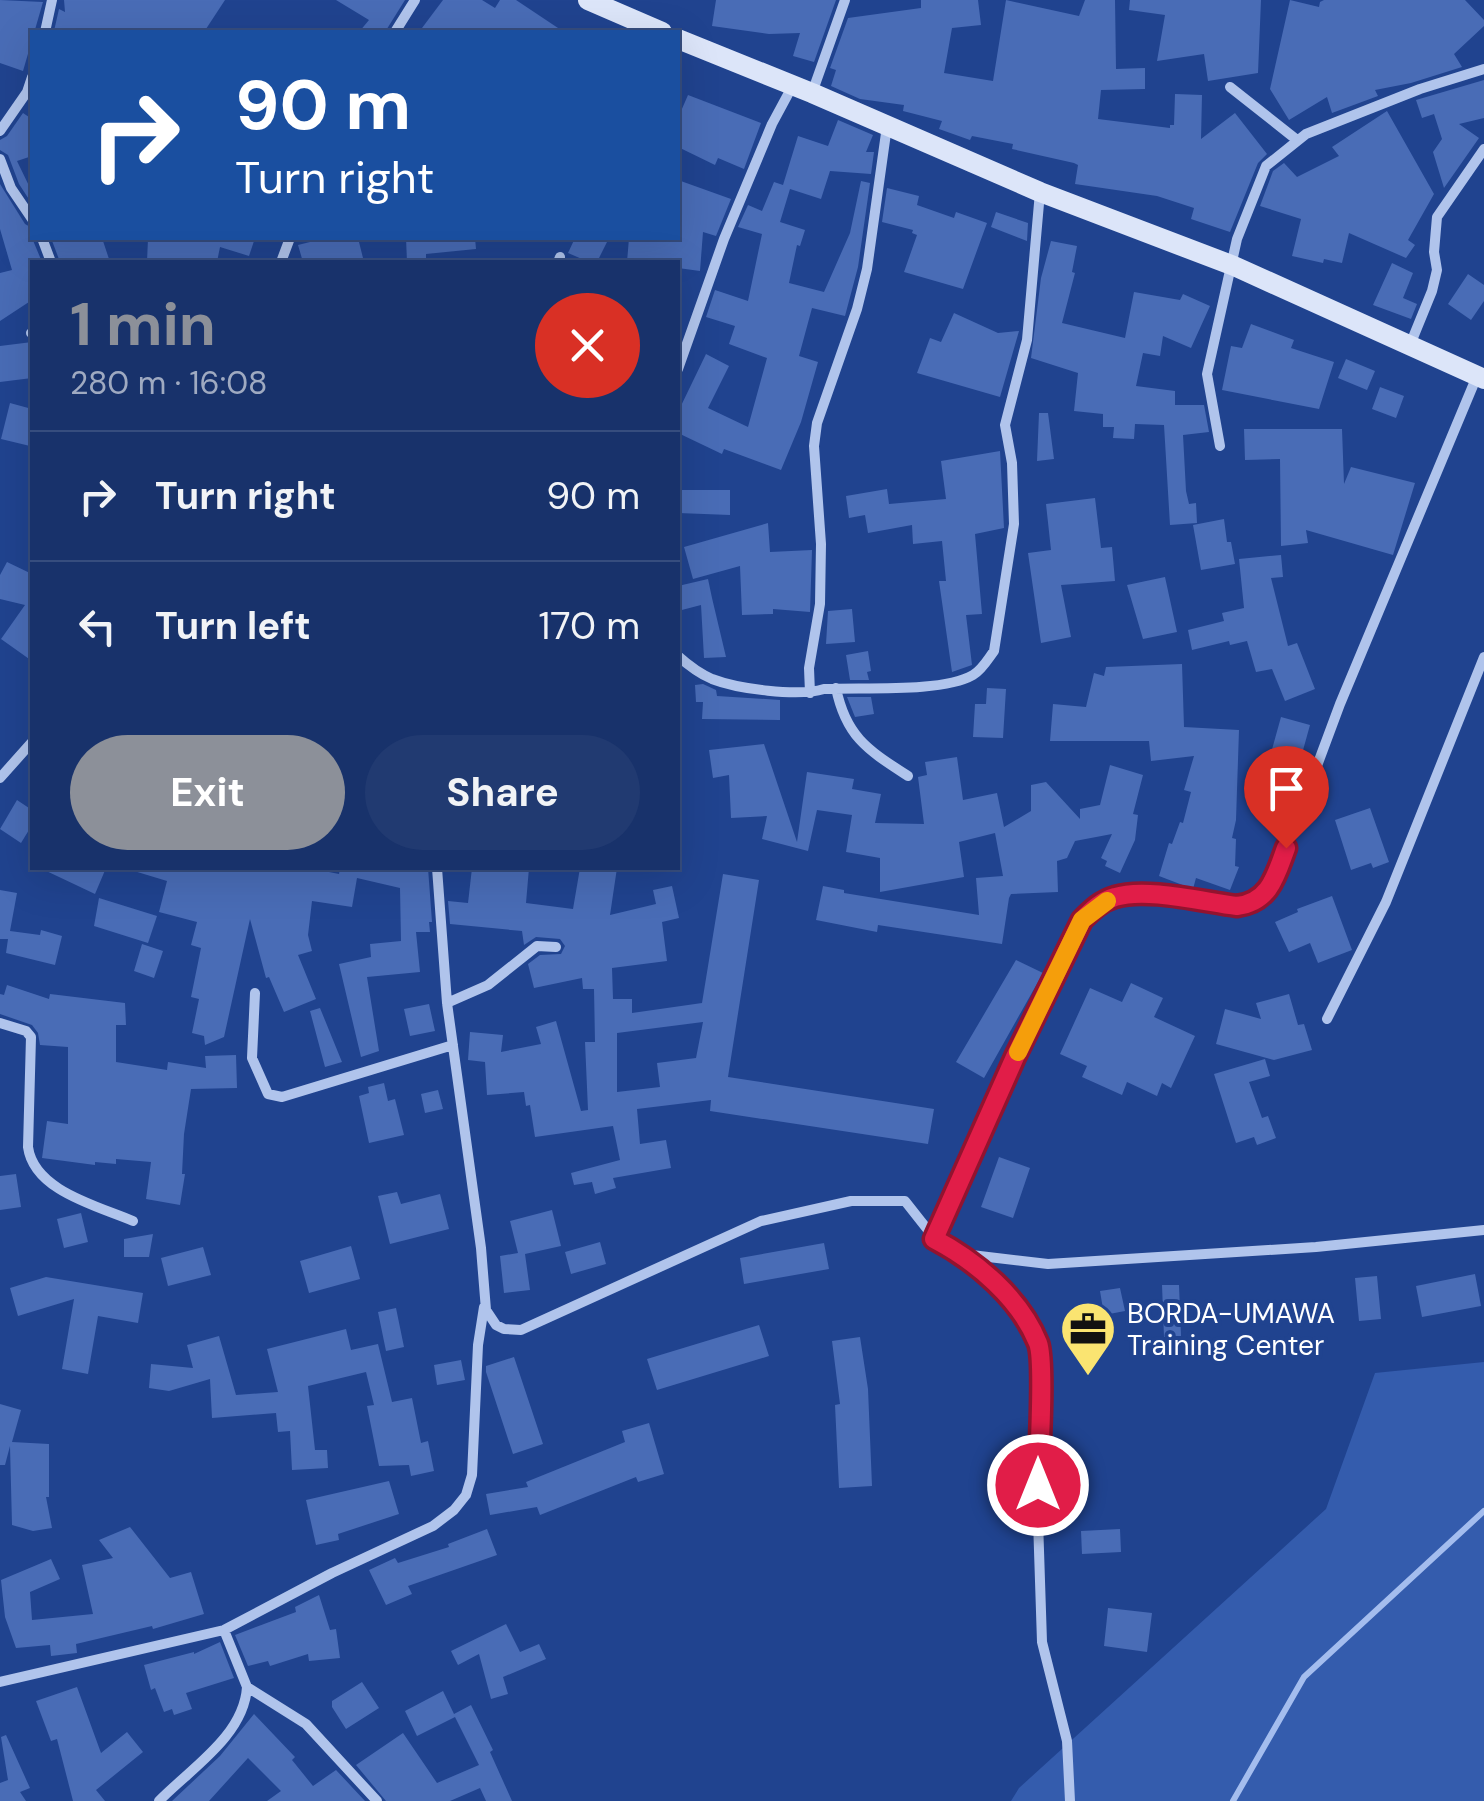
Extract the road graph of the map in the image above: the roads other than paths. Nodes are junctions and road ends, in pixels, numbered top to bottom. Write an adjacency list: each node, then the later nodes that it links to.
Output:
1 (52, 0): 5 (street)
2 (415, 0): 6 (street)
3 (588, 0): 7 (street)
4 (845, 0): 12 (street)
5 (45, 30)
6 (396, 30)
7 (657, 30)
8 (680, 40): 12 (street)
9 (1484, 69): 15 (street)
10 (30, 81): 14 (street)
11 (1230, 87): 15 (street)
12 (803, 89): 13 (street); 22 (street)
13 (888, 126): 18 (street); 28 (street)
14 (0, 131)
15 (1297, 140): 20 (street)
16 (1484, 149): 21 (street)
17 (0, 160): 19 (street)
18 (1040, 192): 20 (street); 27 (street)
19 (30, 217)
20 (1234, 266): 21 (street); 24 (street)
21 (1410, 346): 23 (street)
22 (680, 362)
23 (1480, 378): 41 (street)
24 (1220, 446)
25 (680, 657): 28 (street)
26 (1484, 657): 36 (street)
27 (836, 688): 28 (street); 30 (street)
28 (810, 693)
29 (30, 744): 31 (street)
30 (908, 776)
31 (0, 778)
32 (437, 870): 35 (street)
33 (556, 948): 35 (street)
34 (254, 992): 38 (street)
35 (447, 1004): 38 (street)
36 (1327, 1020)
37 (0, 1023): 39 (street)
38 (453, 1045): 43 (street)
39 (133, 1222)
40 (1484, 1230): 42 (street)
41 (934, 1239): 42 (street); 43 (street)
42 (963, 1254): 49 (street)
43 (485, 1301): 44 (street)
44 (224, 1630): 45 (street); 46 (street)
45 (0, 1682)
46 (248, 1687): 47 (street); 48 (street)
47 (159, 1801)
48 (377, 1801)
49 (1070, 1801)

